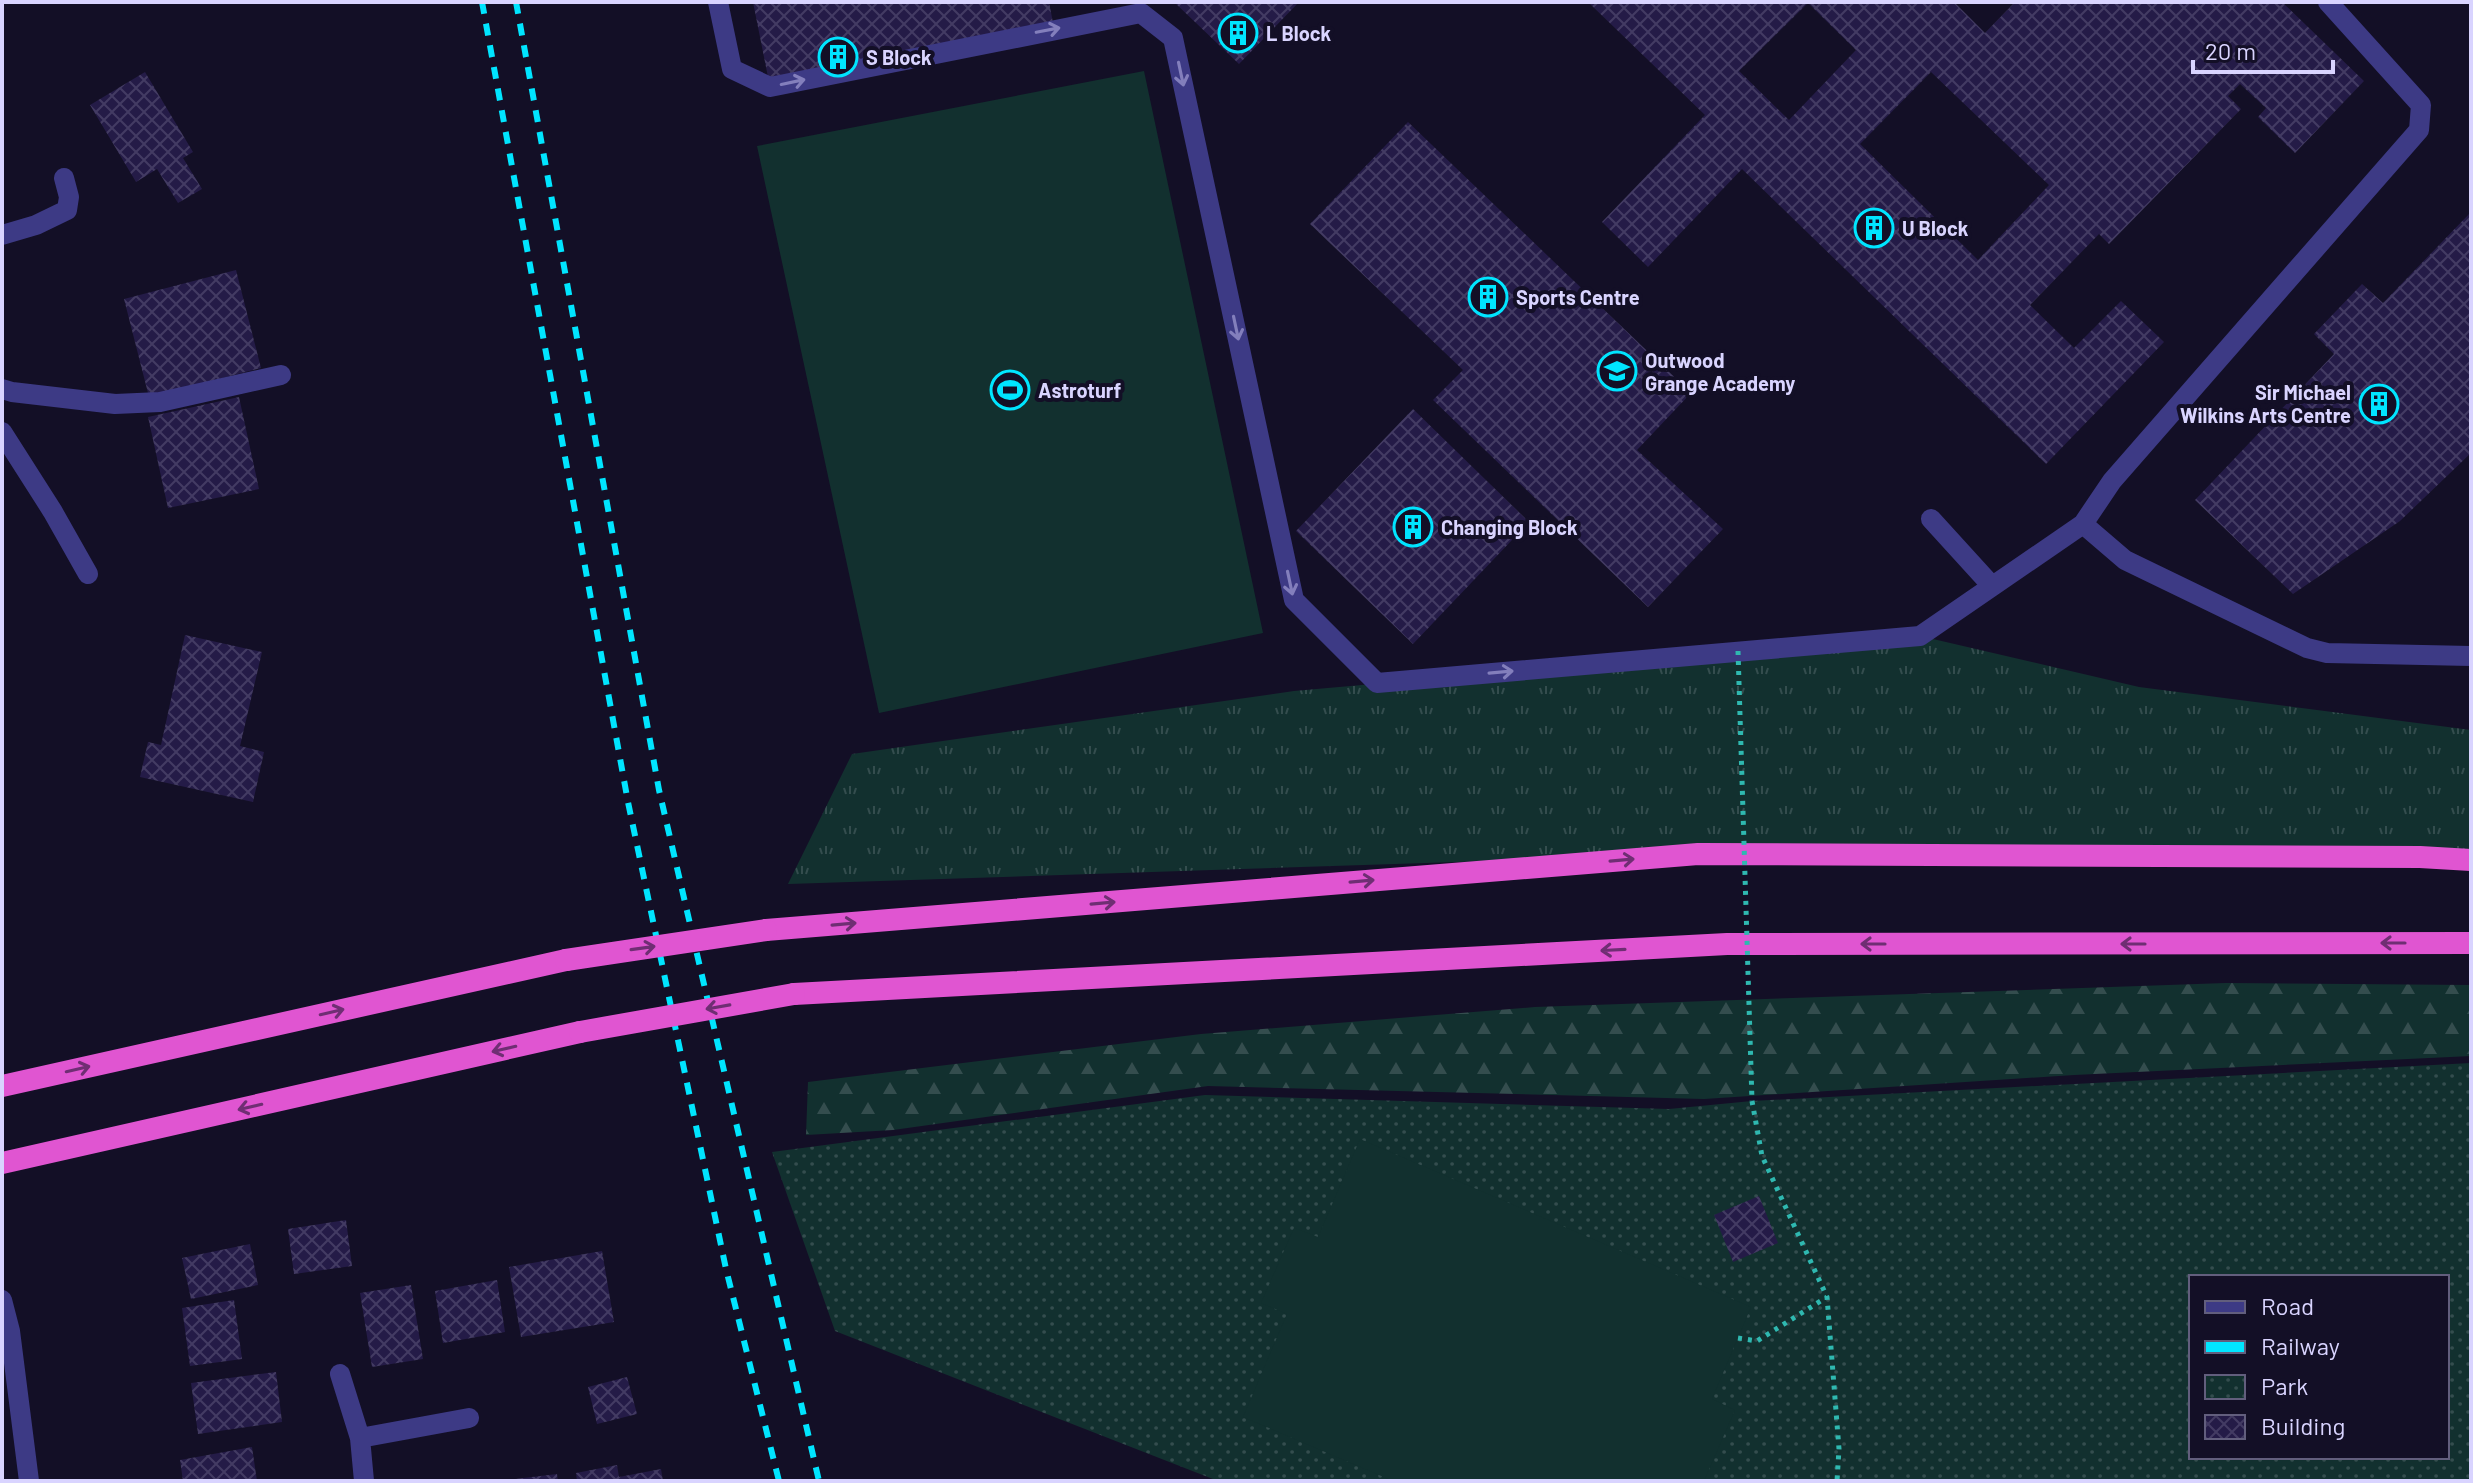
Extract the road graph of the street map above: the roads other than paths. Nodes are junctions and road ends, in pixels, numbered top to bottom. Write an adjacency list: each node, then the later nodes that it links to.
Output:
1 (718, 2): 11 (street, one-way to 11)
2 (2328, 2): 9 (street)
3 (64, 178): 4 (street)
4 (2, 235)
5 (281, 375): 6 (street)
6 (2, 389)
7 (2, 432): 10 (street)
8 (1931, 519): 11 (street)
9 (2083, 524): 11 (street); 12 (street)
10 (88, 574)
11 (1992, 586)
12 (2471, 656)
13 (2471, 860): 15 (highway, one-way to 13, bridge)
14 (2471, 943): 16 (highway, one-way to 16, bridge)
15 (2, 1086)
16 (2, 1163)
17 (2, 1300): 21 (street)
18 (340, 1374): 20 (street)
19 (469, 1418): 20 (street)
20 (360, 1438): 22 (street)
21 (29, 1481)
22 (364, 1481)

